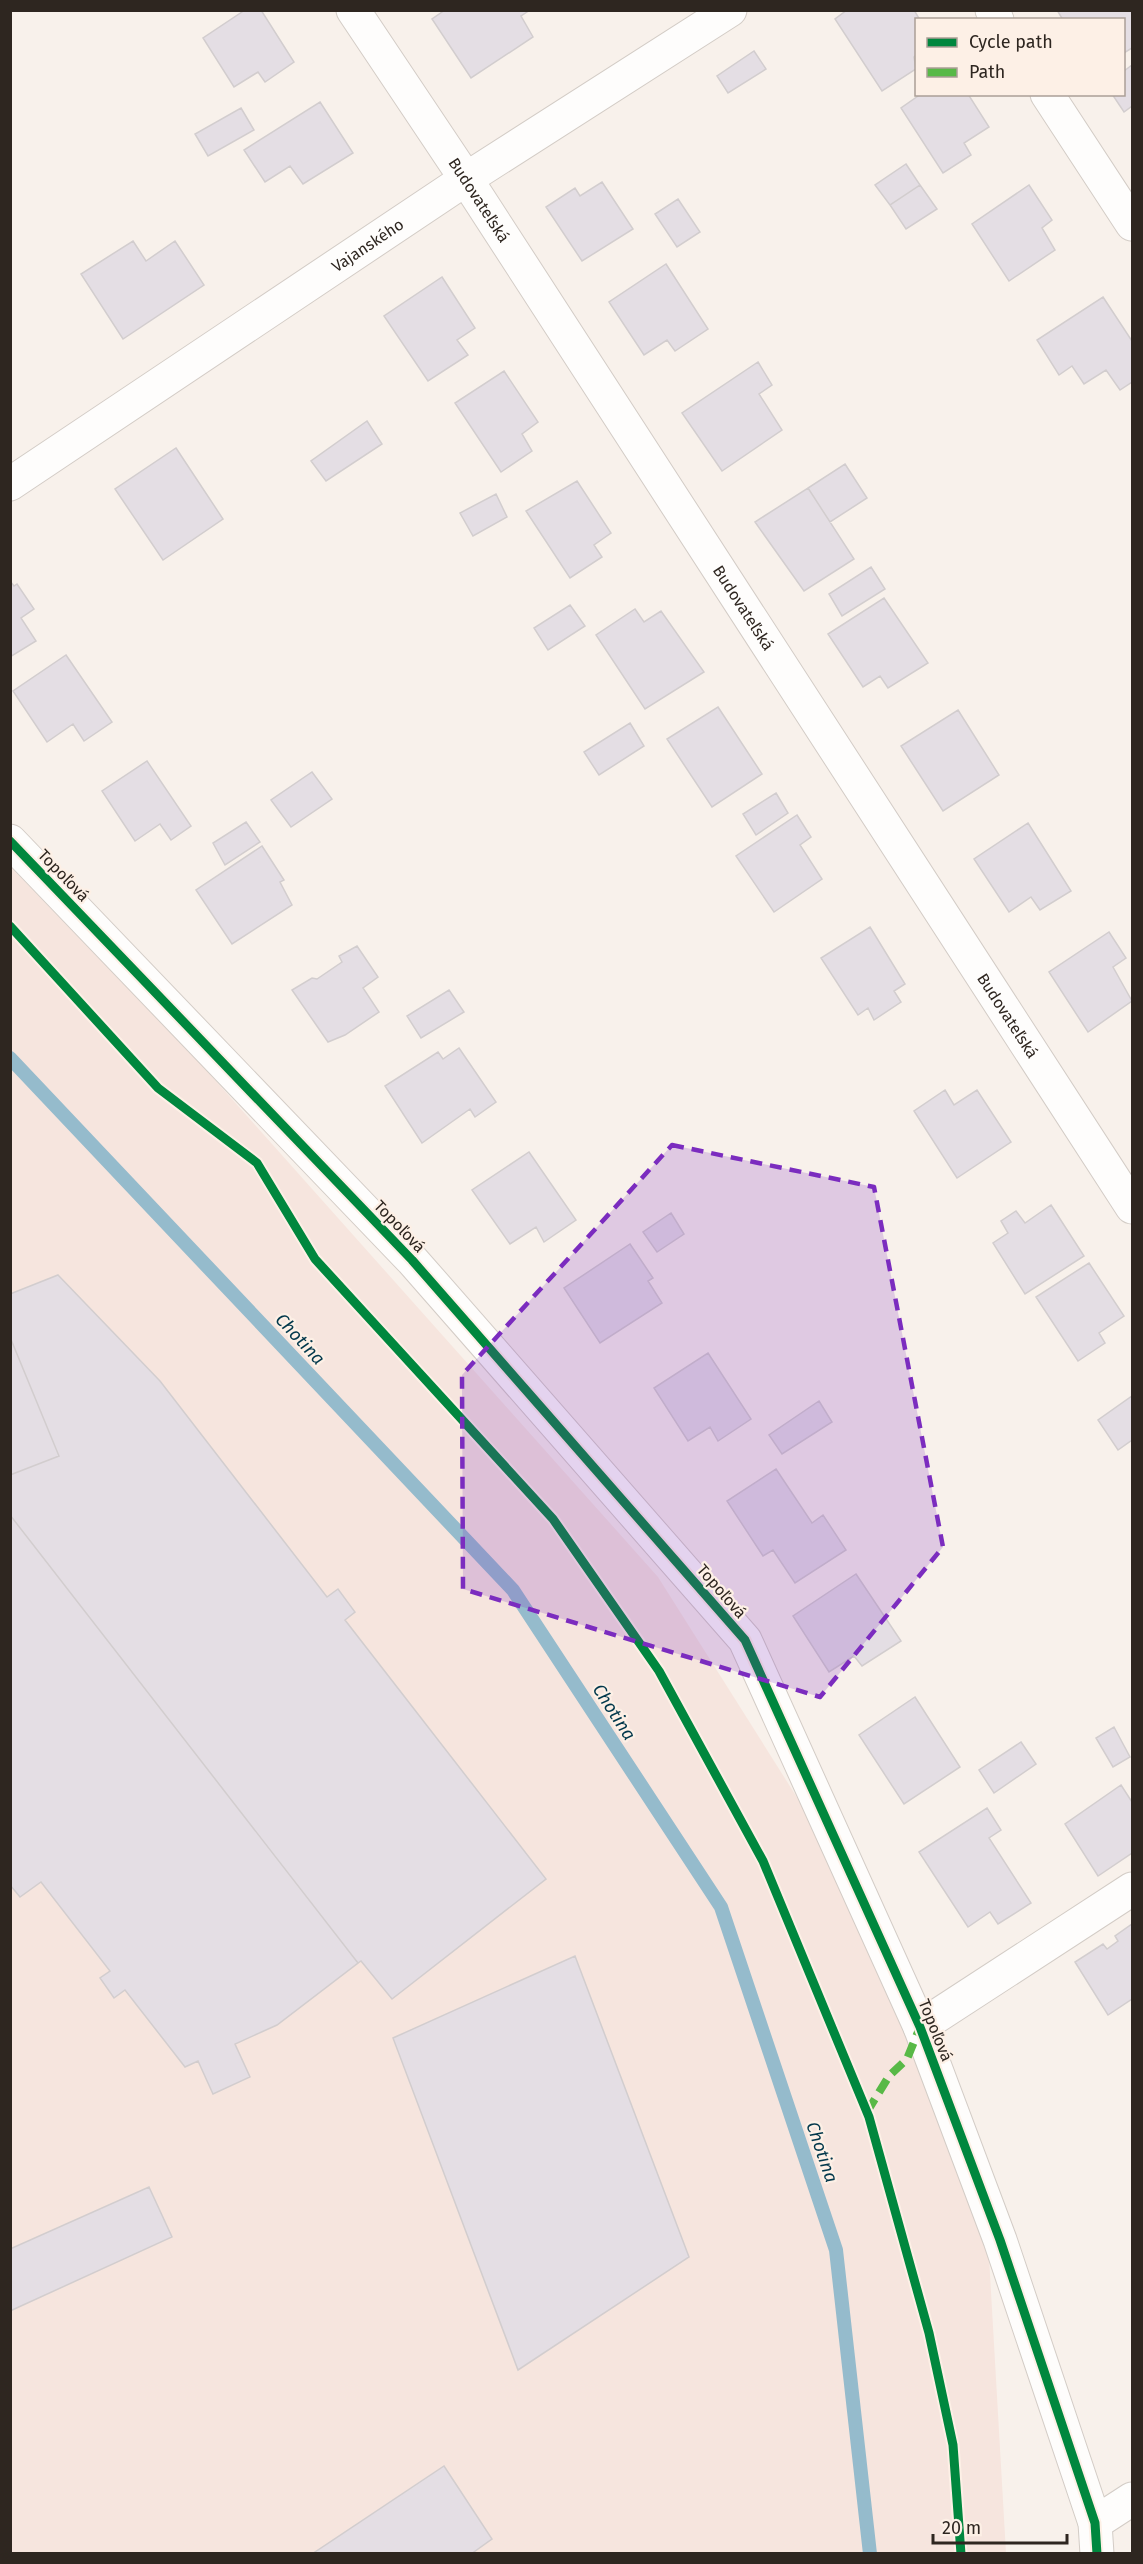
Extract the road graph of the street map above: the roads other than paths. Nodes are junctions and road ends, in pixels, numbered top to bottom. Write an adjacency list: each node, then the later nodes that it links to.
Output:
1 (353, 10): 4 (street, Budovateľská)
2 (730, 10): 4 (street, Vajanského)
3 (1048, 96): 5 (street)
4 (466, 179): 6 (street, Vajanského); 8 (street, Budovateľská)
5 (1132, 224)
6 (10, 484)
7 (10, 841): 10 (street, Topoľová)
8 (1132, 1207)
9 (1132, 1889): 10 (street)
10 (920, 2026): 12 (street, Topoľová)
11 (1132, 2499): 12 (street)
12 (1096, 2538)

